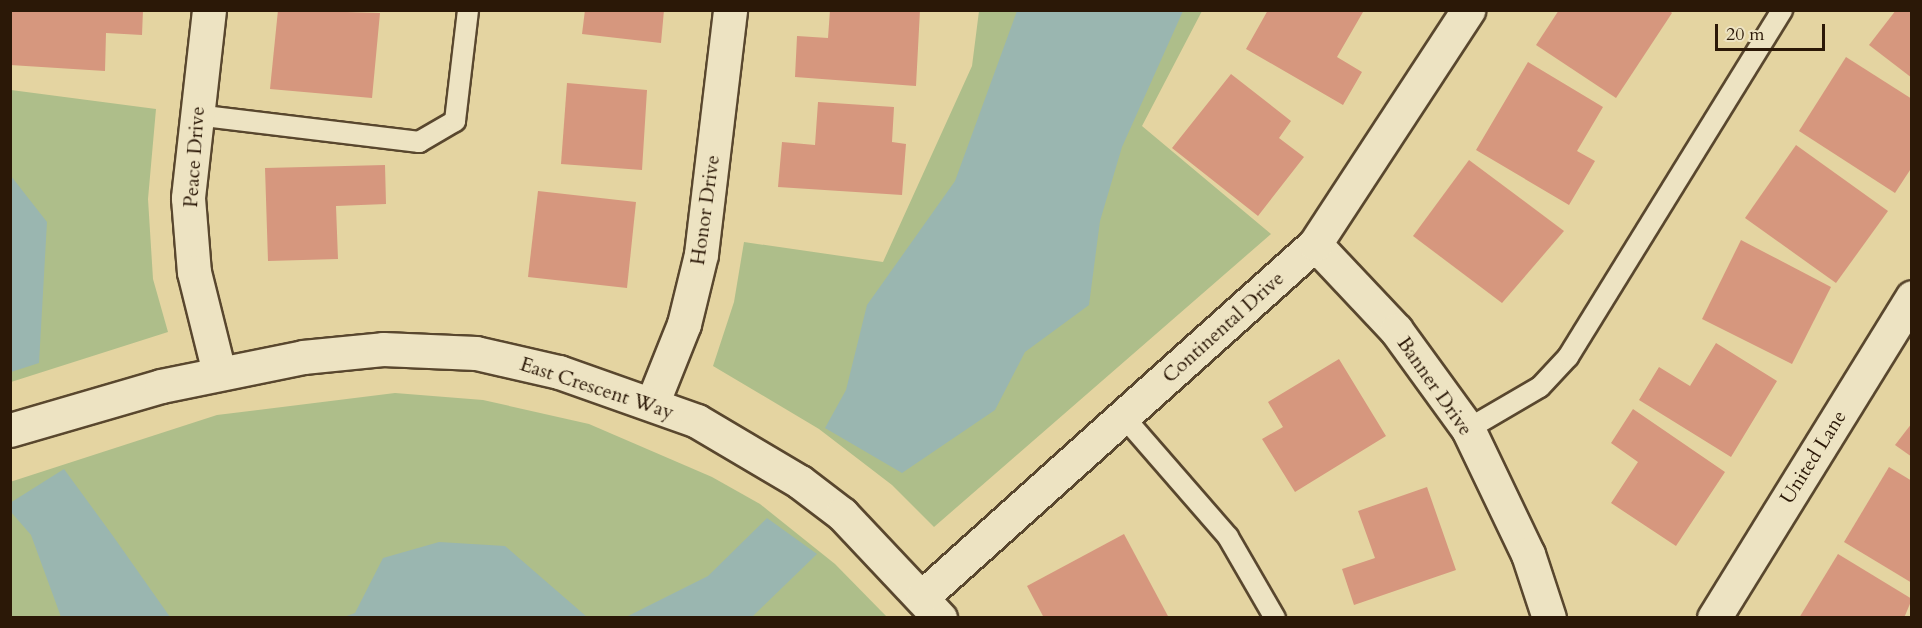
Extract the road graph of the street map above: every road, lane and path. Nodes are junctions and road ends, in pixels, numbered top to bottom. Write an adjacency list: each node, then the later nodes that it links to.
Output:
1 (209, 10): 6 (street, Peace Drive)
2 (468, 10): 6 (lane)
3 (730, 10): 10 (street, Honor Drive)
4 (1468, 10): 7 (street, Continental Drive)
5 (1782, 10): 12 (lane)
6 (196, 115): 9 (street, Peace Drive)
7 (1315, 244): 11 (street, Continental Drive); 12 (street, Banner Drive)
8 (1911, 297): 17 (street, United Lane)
9 (219, 372): 10 (street, East Crescent Way); 13 (street, East Crescent Way)
10 (652, 404): 14 (street, East Crescent Way)
11 (1123, 416): 14 (street, Continental Drive); 15 (lane)
12 (1468, 429): 16 (street, Banner Drive)
13 (10, 430)
14 (932, 607)
15 (1275, 618)
16 (1549, 618)
17 (1714, 618)

